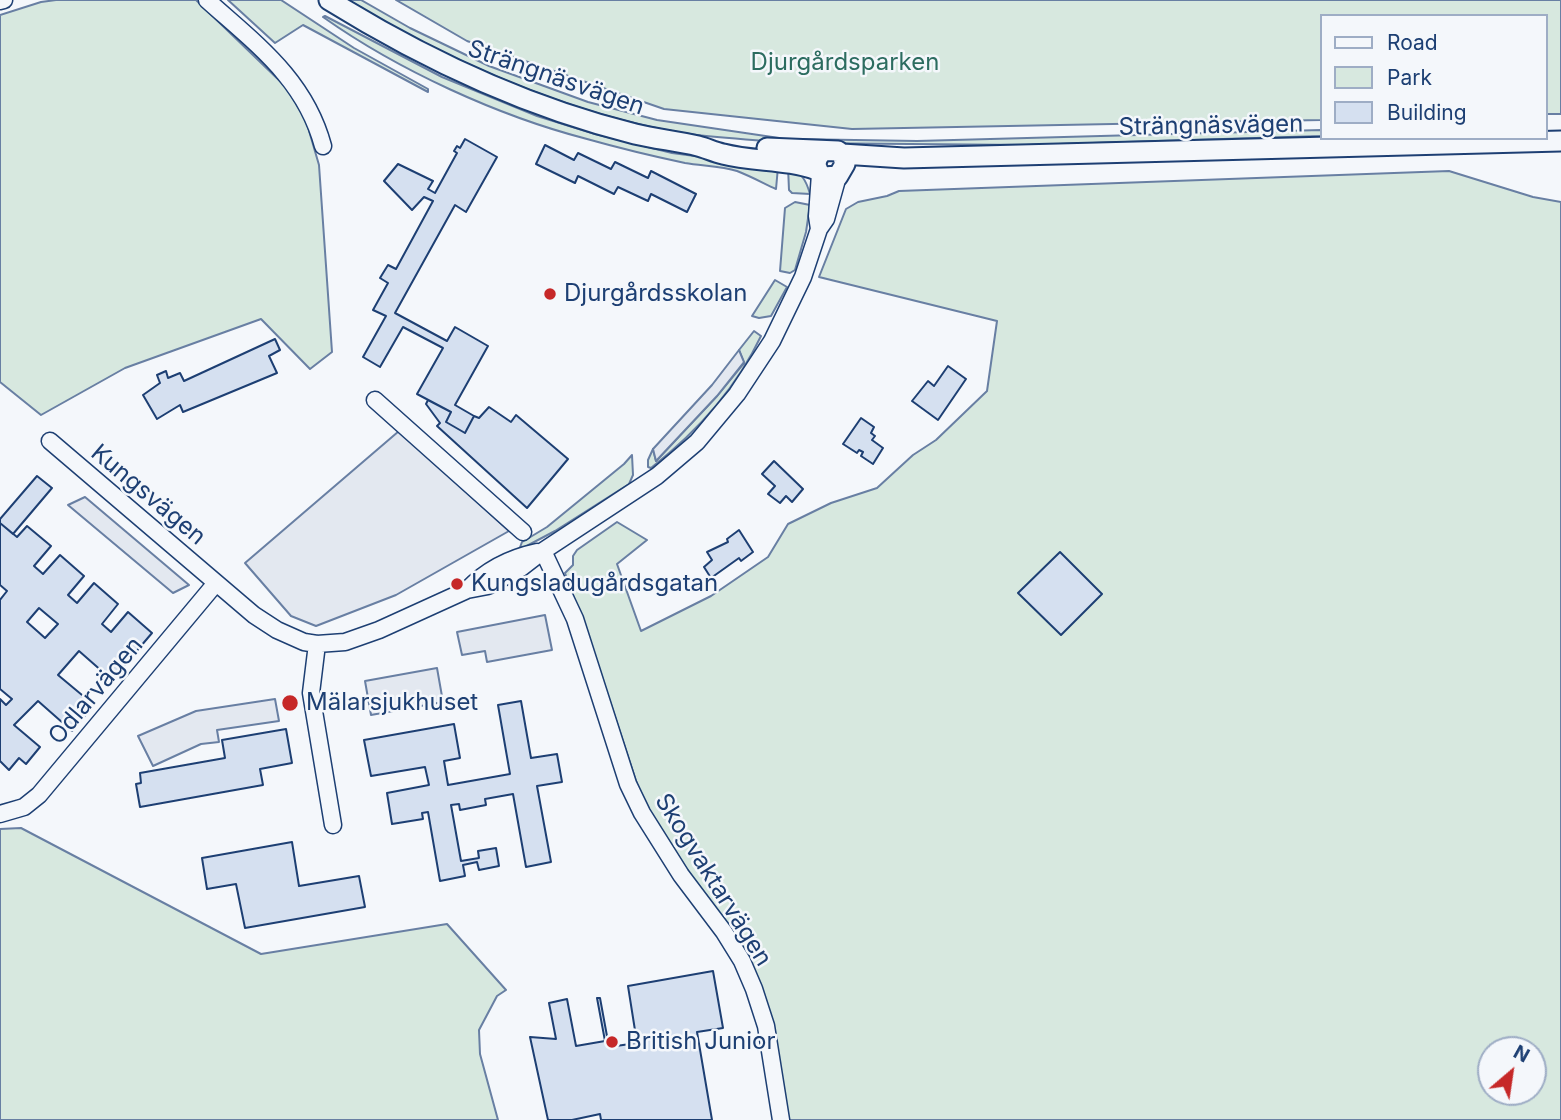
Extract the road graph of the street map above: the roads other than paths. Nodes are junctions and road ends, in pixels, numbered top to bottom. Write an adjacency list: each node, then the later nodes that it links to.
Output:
1 (207, 0): 4 (street)
2 (329, 0): 5 (main road, Strängnäsvägen)
3 (1561, 141): 5 (main road, Strängnäsvägen)
4 (323, 146)
5 (830, 167): 9 (street)
6 (375, 400): 8 (street)
7 (50, 441): 10 (street, Kungsvägen)
8 (523, 532)
9 (543, 551): 11 (street); 14 (street, Skogvaktarvägen)
10 (216, 583): 11 (street); 12 (street, Odlarvägen)
11 (317, 643): 13 (street)
12 (0, 814)
13 (333, 825)
14 (781, 1120)

